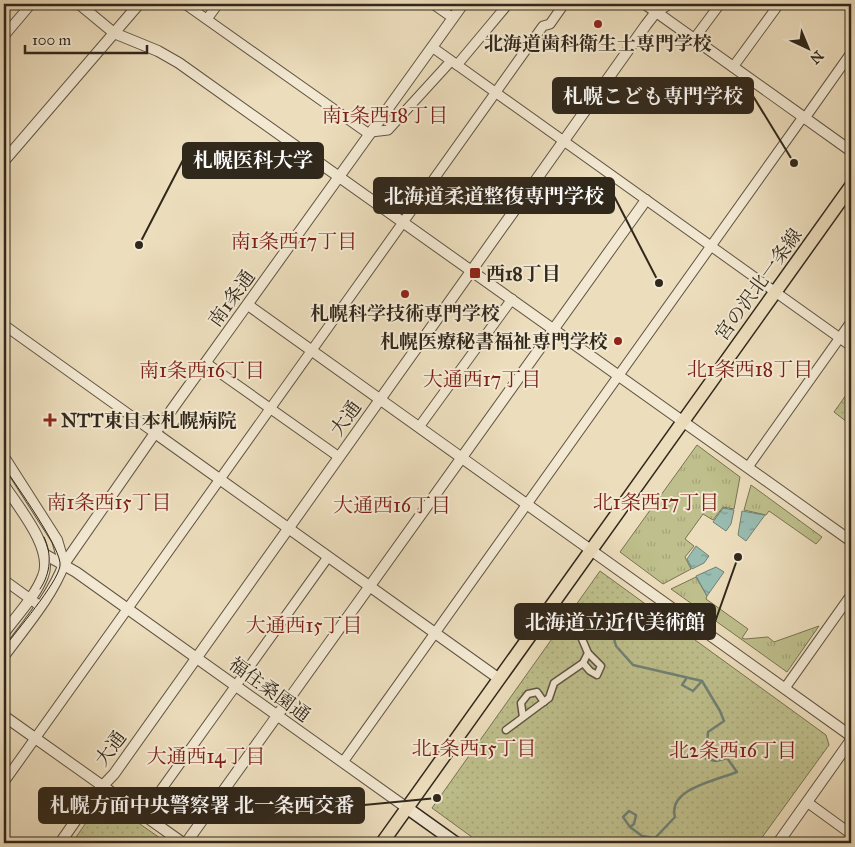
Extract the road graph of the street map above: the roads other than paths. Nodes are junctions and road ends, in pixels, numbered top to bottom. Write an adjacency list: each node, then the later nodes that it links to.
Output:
1 (32, 4): 18 (street)
2 (79, 4): 17 (street)
3 (139, 4): 17 (street)
4 (185, 4): 16 (street)
5 (218, 4): 16 (street)
6 (432, 4): 15 (street)
7 (463, 4): 15 (street, 南1条通)
8 (508, 4): 22 (street)
9 (564, 4): 24 (street)
10 (645, 4): 14 (street)
11 (669, 4): 14 (street, 大通)
12 (720, 4): 19 (street)
13 (779, 4): 23 (street)
14 (657, 8): 19 (street); 27 (street, 大通)
15 (453, 18): 20 (street, 南1条通)
16 (207, 19): 26 (street)
17 (114, 33): 29 (street); 30 (street)
18 (4, 36)
19 (694, 39): 23 (street)
20 (432, 47): 22 (street); 26 (street, 南1条通)
21 (851, 53): 25 (street)
22 (454, 63): 24 (street); 26 (street)
23 (733, 67): 25 (street)
24 (496, 93): 27 (street); 33 (street)
25 (804, 117): 28 (street); 34 (street)
26 (370, 133): 30 (street, 南1条通)
27 (564, 141): 32 (street); 35 (street, 大通)
28 (851, 151)
29 (4, 161)
30 (340, 176): 33 (street); 38 (street, 南1条通)
31 (851, 186): 36 (main road, 宮の沢北一条線)
32 (646, 200): 34 (street); 41 (street)
33 (404, 222): 35 (street); 44 (street)
34 (711, 246): 36 (street); 46 (street)
35 (472, 270): 37 (street); 47 (street, 大通)
36 (775, 292): 42 (street); 49 (main road, 宮の沢北一条線)
37 (512, 299): 41 (street); 50 (street)
38 (248, 305): 44 (street); 45 (street, 南1条通)
39 (851, 322): 42 (street)
40 (4, 325): 51 (street)
41 (554, 329): 46 (street); 54 (street)
42 (840, 338): 43 (street); 55 (street)
43 (851, 346)
44 (312, 351): 47 (street); 48 (street)
45 (206, 363): 48 (street); 51 (street, 南1条通)
46 (619, 375): 49 (street); 58 (street)
47 (380, 400): 50 (street); 53 (street, 大通)
48 (270, 410): 53 (street); 56 (street)
49 (683, 421): 55 (street); 61 (main road, 宮の沢北一条線)
50 (419, 427): 54 (street)
51 (155, 433): 56 (street); 64 (street, 南1条通)
52 (4, 457): 64 (street)
53 (339, 457): 59 (street, 大通)
54 (462, 458): 58 (street); 67 (street)
55 (748, 467): 60 (street)
56 (220, 480): 59 (street); 71 (street)
57 (4, 485): 62 (street)
58 (526, 504): 61 (street); 74 (street)
59 (288, 529): 63 (street); 77 (street, 大通)
60 (851, 540)
61 (590, 549): 79 (main road, 宮の沢北一条線); 81 (street)
62 (46, 555): 64 (street, 福住桑園通); 65 (street)
63 (328, 557): 67 (street); 80 (street)
64 (64, 564): 65 (street); 70 (street, 南1条通); 71 (street, 福住桑園通)
65 (45, 570): 69 (street)
66 (4, 580): 69 (street)
67 (370, 587): 74 (street); 84 (street)
68 (851, 595): 81 (street)
69 (29, 598): 70 (street); 73 (street)
70 (40, 606): 76 (street, 南1条通)
71 (128, 609): 77 (street, 福住桑園通); 88 (street)
72 (560, 609): 75 (street)
73 (4, 633)
74 (435, 633): 79 (street); 90 (street)
75 (588, 653): 78 (street); 78 (street)
76 (4, 656)
77 (196, 658): 80 (street, 福住桑園通); 92 (street, 大通)
78 (583, 663): 82 (street)
79 (498, 678): 94 (main road, 宮の沢北一条線)
80 (235, 686): 84 (street, 福住桑園通); 95 (street)
81 (785, 688): 87 (street)
82 (544, 702): 85 (street); 85 (street)
83 (4, 716): 88 (street)
84 (278, 716): 90 (street, 福住桑園通); 98 (street)
85 (523, 717): 86 (street)
86 (506, 730)
87 (851, 736)
88 (36, 738): 91 (street); 92 (street)
89 (851, 740): 93 (street)
90 (343, 762): 94 (street, 福住桑園通)
91 (4, 782)
92 (103, 786): 95 (street); 97 (street, 大通)
93 (807, 802): 96 (street); 101 (street)
94 (407, 808): 99 (main road, 宮の沢北一条線); 100 (main road, 福住桑園通)
95 (143, 815): 98 (street)
96 (851, 834)
97 (60, 843)
98 (184, 843)
99 (382, 843)
100 (456, 843)
101 (778, 843)

